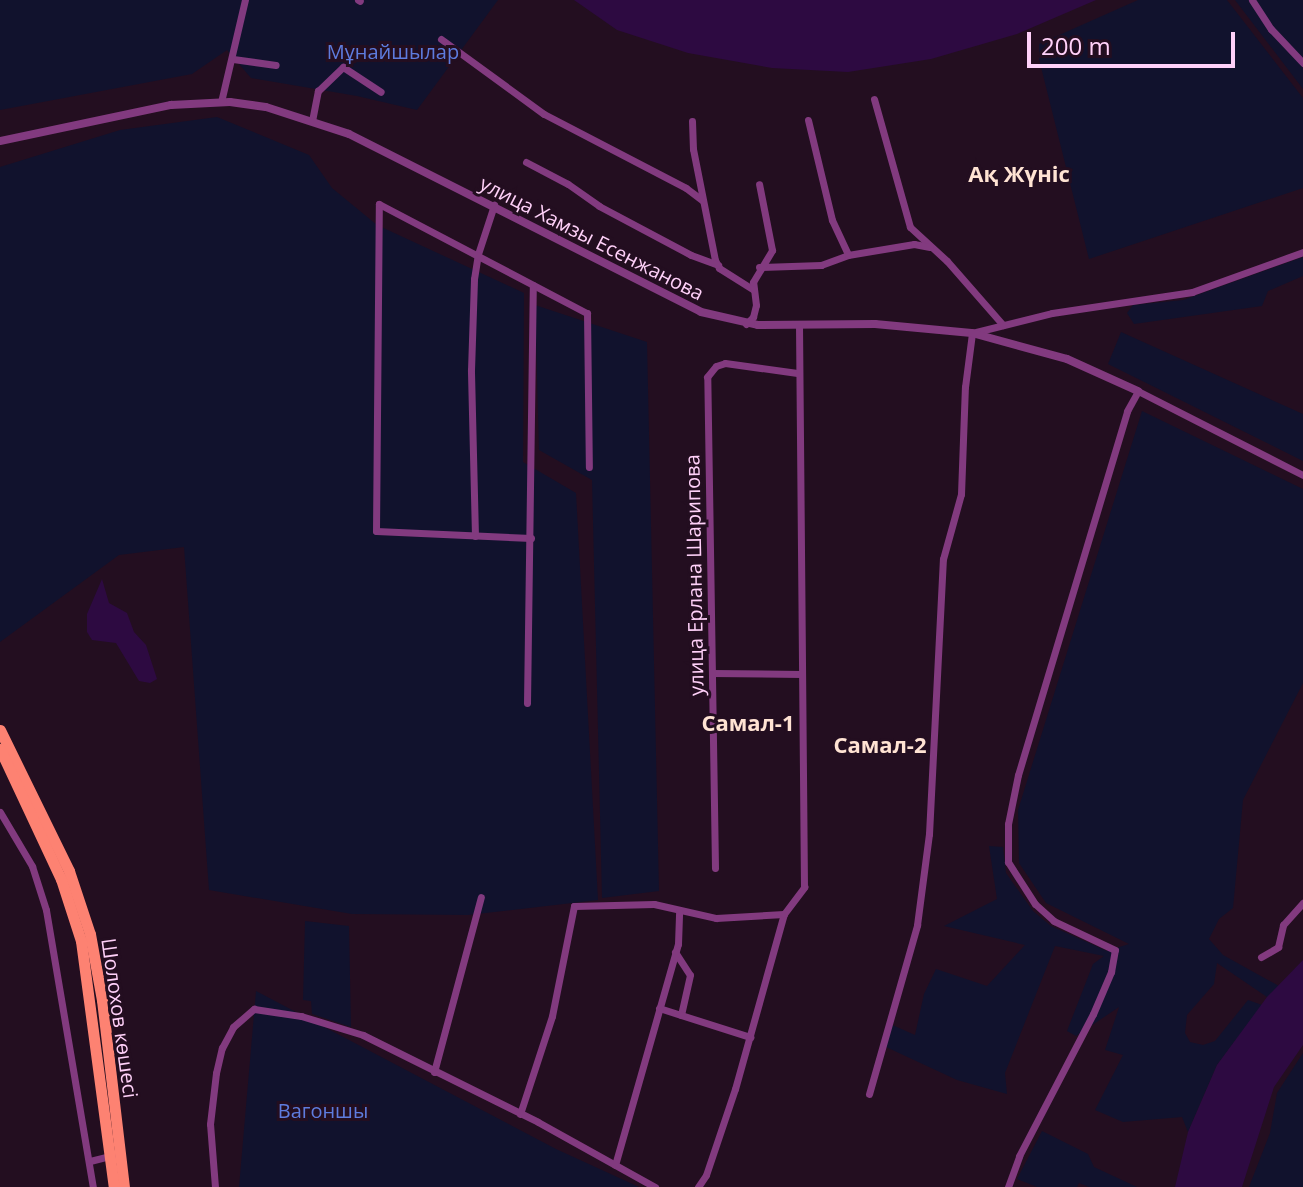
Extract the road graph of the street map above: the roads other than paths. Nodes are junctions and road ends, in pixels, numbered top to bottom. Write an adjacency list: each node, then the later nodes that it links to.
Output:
1 (245, 0): 4 (street)
2 (1252, 0): 5 (street)
3 (441, 39): 16 (street)
4 (233, 59): 6 (street); 9 (street)
5 (1303, 63)
6 (276, 65)
7 (381, 92): 11 (street)
8 (874, 99): 18 (street)
9 (221, 102): 11 (street, улица Хамзы Есенжанова); 13 (street, улица Хамзы Есенжанова)
10 (808, 120): 21 (street)
11 (312, 121): 17 (street, улица Хамзы Есенжанова)
12 (692, 121): 16 (street)
13 (0, 141)
14 (526, 162): 22 (street)
15 (759, 184): 23 (street)
16 (703, 201): 22 (street)
17 (494, 205): 20 (street); 26 (street, улица Хамзы Есенжанова)
18 (930, 247): 21 (street); 28 (street)
19 (1303, 252): 28 (street)
20 (478, 254): 24 (street); 34 (street); 34 (street)
21 (848, 255): 23 (street)
22 (718, 265): 25 (street)
23 (759, 267): 25 (street)
24 (533, 285): 32 (street); 35 (street)
25 (754, 290): 26 (street)
26 (746, 324): 27 (street, улица Хамзы Есенжанова)
27 (799, 325): 29 (street, улица Хамзы Есенжанова); 30 (street)
28 (1003, 325): 29 (street)
29 (972, 333): 31 (street, улица Хамзы Есенжанова); 53 (street)
30 (797, 373): 36 (street, улица Ерлана Шарипова); 37 (street)
31 (1138, 391): 33 (street, улица Хамзы Есенжанова); 64 (street)
32 (589, 467)
33 (1303, 475)
34 (475, 536): 35 (street)
35 (531, 538): 38 (street)
36 (712, 673): 37 (street); 42 (street, улица Ерлана Шарипова)
37 (802, 674): 46 (street)
38 (527, 703)
39 (0, 730): 55 (highway, Шолохов көшесі)
40 (0, 749): 55 (highway, Шолохов көшесі)
41 (0, 812): 56 (street)
42 (715, 868)
43 (481, 897): 52 (street)
44 (1303, 903): 48 (street)
45 (679, 912): 46 (street); 47 (street); 54 (street)
46 (784, 914): 51 (street)
47 (675, 952): 49 (street); 50 (street)
48 (1261, 957)
49 (659, 1008): 50 (street); 57 (street)
50 (681, 1015): 51 (street)
51 (750, 1037): 63 (street)
52 (434, 1072): 54 (street); 61 (street)
53 (869, 1094)
54 (520, 1114): 57 (street)
55 (114, 1155): 56 (street); 59 (highway, Шолохов көшесі); 60 (highway, Шолохов көшесі)
56 (90, 1161): 58 (street)
57 (615, 1165): 62 (street)
58 (93, 1187)
59 (114, 1187)
60 (124, 1187)
61 (215, 1187)
62 (655, 1187)
63 (698, 1187)
64 (1008, 1187)

